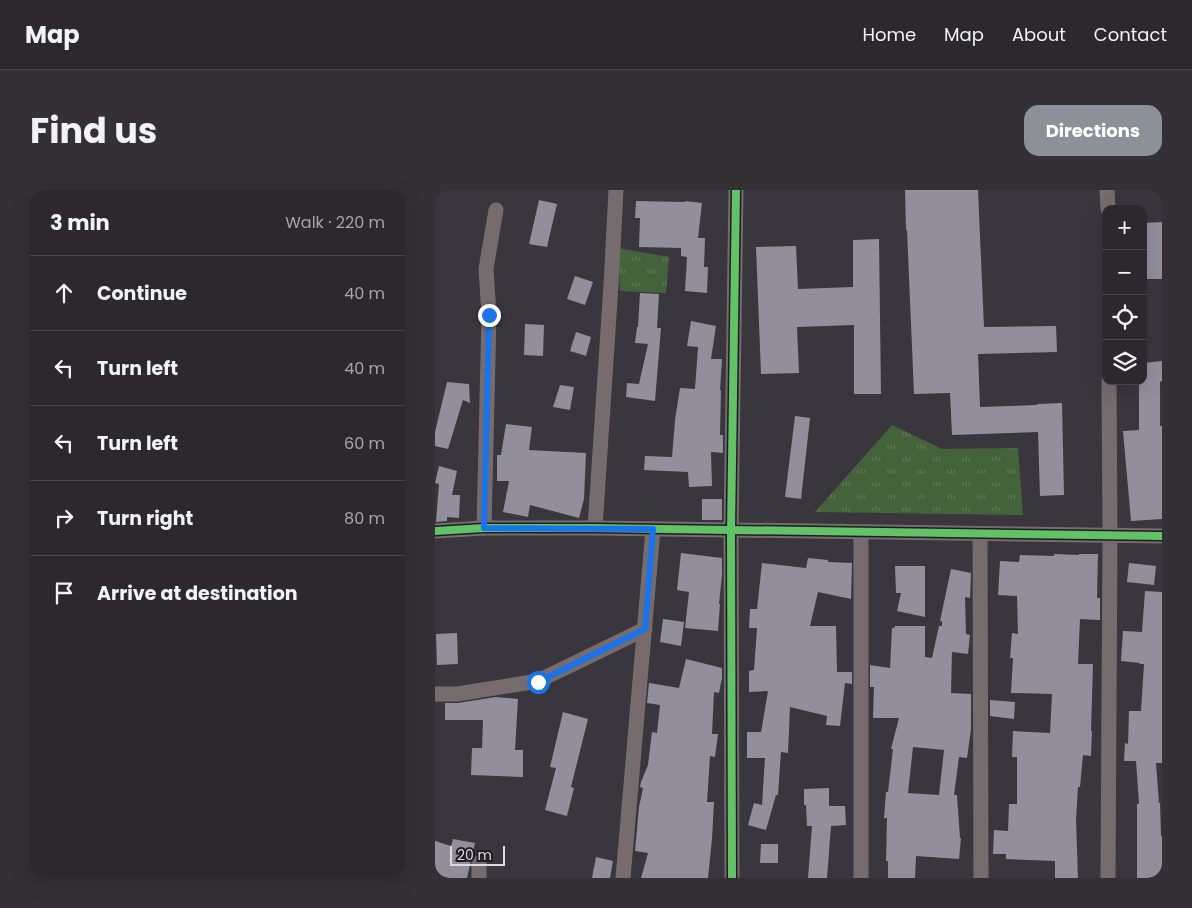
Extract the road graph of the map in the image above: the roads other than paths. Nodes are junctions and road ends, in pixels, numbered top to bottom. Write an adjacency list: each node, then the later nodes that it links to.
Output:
1 (616, 190): 8 (street)
2 (736, 190): 10 (street)
3 (1107, 190): 4 (street)
4 (1108, 205)
5 (497, 210): 7 (street)
6 (1109, 385): 14 (street)
7 (484, 528): 8 (street); 11 (street)
8 (595, 528): 9 (street)
9 (653, 529): 10 (street); 16 (street)
10 (731, 530): 12 (street); 19 (street)
11 (435, 531)
12 (861, 532): 13 (street); 20 (street)
13 (980, 534): 14 (street); 21 (street)
14 (1110, 535): 15 (street); 22 (street)
15 (1162, 536)
16 (645, 629): 17 (street); 18 (street)
17 (435, 694)
18 (623, 878)
19 (732, 878)
20 (861, 878)
21 (981, 878)
22 (1108, 878)

